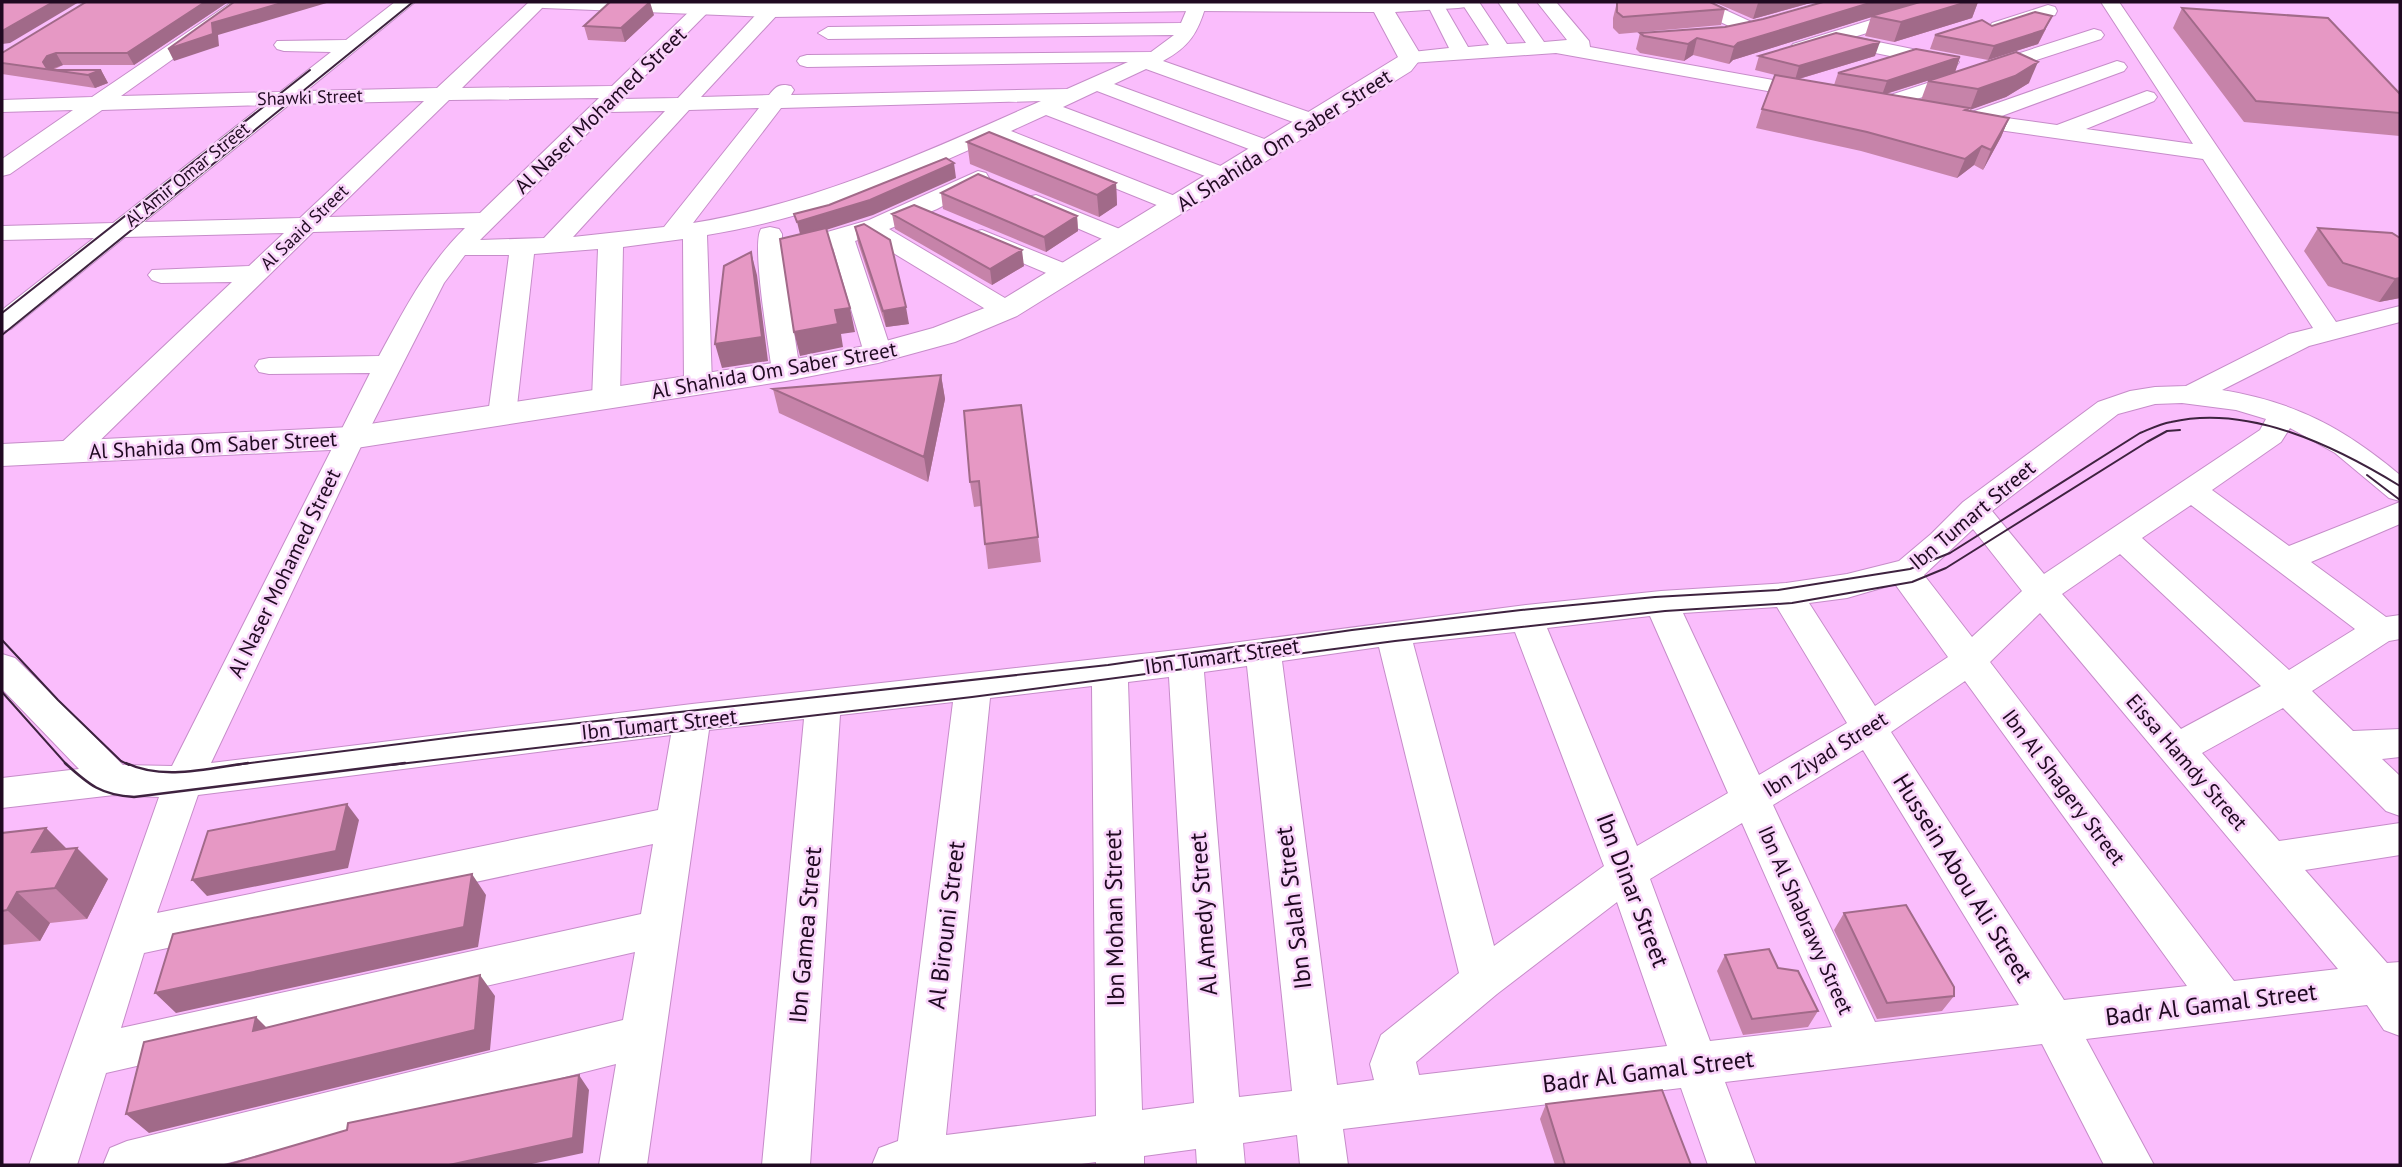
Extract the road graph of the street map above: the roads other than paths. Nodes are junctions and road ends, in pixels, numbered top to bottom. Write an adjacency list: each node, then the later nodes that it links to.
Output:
1 (244, 2): 45 (street)
2 (406, 2): 29 (street, Al Amir Omar Street)
3 (542, 2): 12 (street); 50 (street, Al Saaid Street)
4 (1458, 2): 11 (street)
5 (1470, 2): 31 (street)
6 (1507, 2): 30 (street)
7 (1546, 2): 28 (street)
8 (1730, 2): 14 (street)
9 (1947, 2): 24 (street)
10 (2110, 2): 67 (street)
11 (1434, 3): 16 (street); 34 (street)
12 (706, 5): 17 (street); 53 (street, Al Naser Mohamed Street)
13 (1197, 5): 15 (street); 16 (street); 20 (street)
14 (1700, 5): 22 (street)
15 (849, 6): 17 (street); 21 (street)
16 (1381, 6): 36 (street, Al Shahida Om Saber Street)
17 (771, 10): 56 (street)
18 (2048, 11): 19 (street)
19 (1979, 25): 39 (street)
20 (1190, 29): 21 (street); 37 (street)
21 (828, 33): 40 (street)
22 (1720, 35)
23 (2094, 35): 39 (street)
24 (1831, 38): 32 (street); 35 (street)
25 (1928, 40): 32 (street)
26 (1640, 41): 28 (street)
27 (284, 45): 29 (street)
28 (1582, 45): 30 (street)
29 (351, 46): 52 (street, Al Amir Omar Street)
30 (1548, 48): 31 (street); 48 (street)
31 (1502, 51): 34 (street)
32 (1902, 52): 38 (street); 41 (street)
33 (1964, 52): 38 (street)
34 (1462, 54): 36 (street)
35 (1780, 54)
36 (1410, 58): 63 (street, Al Shahida Om Saber Street)
37 (1151, 59): 40 (street); 47 (street); 63 (street)
38 (1940, 60): 43 (street)
39 (2016, 60): 43 (street)
40 (807, 61): 54 (street)
41 (1874, 65)
42 (2117, 67): 49 (street)
43 (1991, 68): 49 (street); 57 (street)
44 (101, 74): 45 (street)
45 (138, 74): 55 (street)
46 (1827, 80): 48 (street)
47 (1085, 89): 54 (street, Shawki Street); 59 (street); 66 (street)
48 (1794, 90): 57 (street)
49 (2052, 91): 62 (street)
50 (443, 94): 52 (street, Shawki Street); 53 (street, Shawki Street); 76 (street, Al Saaid Street)
51 (2147, 97): 65 (street)
52 (281, 98): 55 (street, Shawki Street); 78 (street, Al Amir Omar Street)
53 (611, 99): 56 (street, Shawki Street); 75 (street, Al Naser Mohamed Street)
54 (776, 100): 56 (street, Shawki Street); 79 (street)
55 (97, 103): 58 (street, Shawki Street); 69 (street)
56 (683, 104): 84 (street)
57 (1879, 105): 60 (street)
58 (2, 106)
59 (1045, 107): 64 (street); 70 (street)
60 (1919, 111)
61 (1945, 116): 62 (street)
62 (1971, 120): 65 (street)
63 (1315, 122): 66 (street, Al Shahida Om Saber Street)
64 (992, 131): 68 (street); 72 (street)
65 (2058, 132): 67 (street)
66 (1270, 149): 70 (street, Al Shahida Om Saber Street)
67 (2210, 153): 94 (street)
68 (935, 158): 71 (street); 74 (street)
69 (2, 169)
70 (1226, 176): 72 (street, Al Shahida Om Saber Street)
71 (978, 178): 73 (street); 82 (street)
72 (1177, 205): 82 (street, Al Shahida Om Saber Street)
73 (919, 210): 77 (street); 88 (street)
74 (770, 214): 79 (street); 87 (street)
75 (487, 220): 76 (street); 85 (street, Al Naser Mohamed Street)
76 (306, 226): 78 (street); 89 (street, Al Saaid Street)
77 (871, 229): 81 (street); 91 (street)
78 (117, 230): 80 (street); 93 (street, Al Amir Omar Street)
79 (684, 232): 83 (street); 99 (street)
80 (2, 233)
81 (842, 238): 87 (street); 95 (street)
82 (1123, 239): 88 (street, Al Shahida Om Saber Street)
83 (611, 242): 84 (street); 101 (street)
84 (550, 247): 86 (street)
85 (458, 248): 86 (street); 96 (street, Al Naser Mohamed Street)
86 (522, 248): 102 (street)
87 (770, 255): 98 (street)
88 (1067, 272): 91 (street, Al Shahida Om Saber Street)
89 (256, 274): 90 (street); 105 (street, Al Saaid Street)
90 (161, 275)
91 (1006, 310): 95 (street, Al Shahida Om Saber Street)
92 (2400, 314): 94 (street)
93 (2, 323)
94 (2328, 331): 100 (street)
95 (878, 353): 98 (street, Al Shahida Om Saber Street)
96 (389, 364): 97 (street); 104 (street, Al Naser Mohamed Street)
97 (269, 366)
98 (786, 371): 99 (street, Al Shahida Om Saber Street)
99 (698, 384): 101 (street, Al Shahida Om Saber Street)
100 (2189, 396): 103 (street, Ibn Tumart Street); 109 (street, Ibn Tumart Street)
101 (606, 399): 102 (street, Al Shahida Om Saber Street)
102 (502, 415): 104 (street, Al Shahida Om Saber Street)
103 (2283, 415): 107 (street, Ibn Ziyad Street); 108 (street, Ibn Tumart Street)
104 (350, 438): 105 (street, Al Shahida Om Saber Street); 134 (street, Al Naser Mohamed Street)
105 (69, 453): 106 (street, Al Shahida Om Saber Street)
106 (2, 455)
107 (2191, 490): 111 (street, Ibn Ziyad Street); 112 (street)
108 (2400, 491)
109 (1974, 509): 113 (street, Ibn Tumart Street); 114 (street, Eissa Hamdy Street)
110 (2400, 512): 112 (street)
111 (2120, 536): 114 (street, Ibn Ziyad Street); 126 (street)
112 (2285, 560): 118 (street)
113 (1904, 572): 115 (street, Ibn Tumart Street); 121 (street, Ibn Al Shagery Street)
114 (2041, 592): 121 (street, Ibn Ziyad Street); 132 (street, Eissa Hamdy Street)
115 (1786, 596): 116 (street, Ibn Tumart Street); 129 (street, Hussein Abou Ali Street)
116 (1661, 603): 117 (street, Ibn Tumart Street); 136 (street, Ibn Al Shabrawy Street)
117 (1526, 617): 119 (street, Ibn Tumart Street); 141 (street, Ibn Dinar Street)
118 (2390, 629): 126 (street)
119 (1393, 633): 120 (street, Ibn Tumart Street); 144 (street)
120 (1263, 651): 122 (street, Ibn Tumart Street); 153 (street, Ibn Salah Street)
121 (1970, 660): 129 (street, Ibn Ziyad Street); 146 (street, Ibn Al Shagery Street)
122 (1186, 662): 124 (street, Ibn Tumart Street); 154 (street, Al Amedy Street)
123 (2, 667): 133 (street)
124 (1110, 671): 125 (street, Ibn Tumart Street); 155 (street, Ibn Mohan Street)
125 (973, 688): 127 (street, Ibn Tumart Street); 156 (street, Al Birouni Street)
126 (2287, 689): 131 (street); 132 (street)
127 (824, 705): 128 (street, Ibn Tumart Street); 160 (street, Ibn Gamea Street)
128 (692, 718): 134 (street, Ibn Tumart Street); 138 (street)
129 (1869, 728): 136 (street, Ibn Ziyad Street); 147 (street, Hussein Abou Ali Street)
130 (2400, 743): 131 (street)
131 (2345, 746): 137 (street)
132 (2176, 749): 140 (street, Eissa Hamdy Street)
133 (114, 780): 134 (street, Ibn Tumart Street); 135 (street, Ibn Tumart Street)
134 (183, 782): 143 (street, Al Naser Mohamed Street)
135 (2, 793)
136 (1751, 799): 141 (street, Ibn Ziyad Street); 149 (street, Ibn Al Shabrawy Street)
137 (2400, 800)
138 (675, 823): 142 (street); 143 (street)
139 (2400, 839): 140 (street)
140 (2271, 859): 145 (street, Eissa Hamdy Street)
141 (1627, 872): 144 (street, Ibn Ziyad Street); 151 (street, Ibn Dinar Street)
142 (660, 928): 148 (street); 150 (street)
143 (128, 938): 150 (street, Al Naser Mohamed Street)
144 (1482, 980): 152 (street, Ibn Ziyad Street)
145 (2393, 993): 146 (street, Badr Al Gamal Street)
146 (2225, 1003): 147 (street, Badr Al Gamal Street)
147 (2054, 1023): 149 (street, Badr Al Gamal Street); 163 (street, Hussein Abou Ali Street)
148 (643, 1036): 158 (street); 159 (street)
149 (1863, 1046): 151 (street, Badr Al Gamal Street)
150 (89, 1056): 157 (street, Al Naser Mohamed Street)
151 (1698, 1066): 152 (street, Badr Al Gamal Street); 162 (street, Ibn Dinar Street)
152 (1402, 1099): 153 (street, Badr Al Gamal Street)
153 (1318, 1110): 154 (street, Badr Al Gamal Street); 161 (street, Ibn Salah Street)
154 (1220, 1144): 155 (street, Badr Al Gamal Street)
155 (1118, 1150): 156 (street, Badr Al Gamal Street)
156 (908, 1164)
157 (53, 1165)
158 (127, 1165)
159 (623, 1165)
160 (786, 1165)
161 (1324, 1165)
162 (1732, 1165)
163 (2130, 1165)

